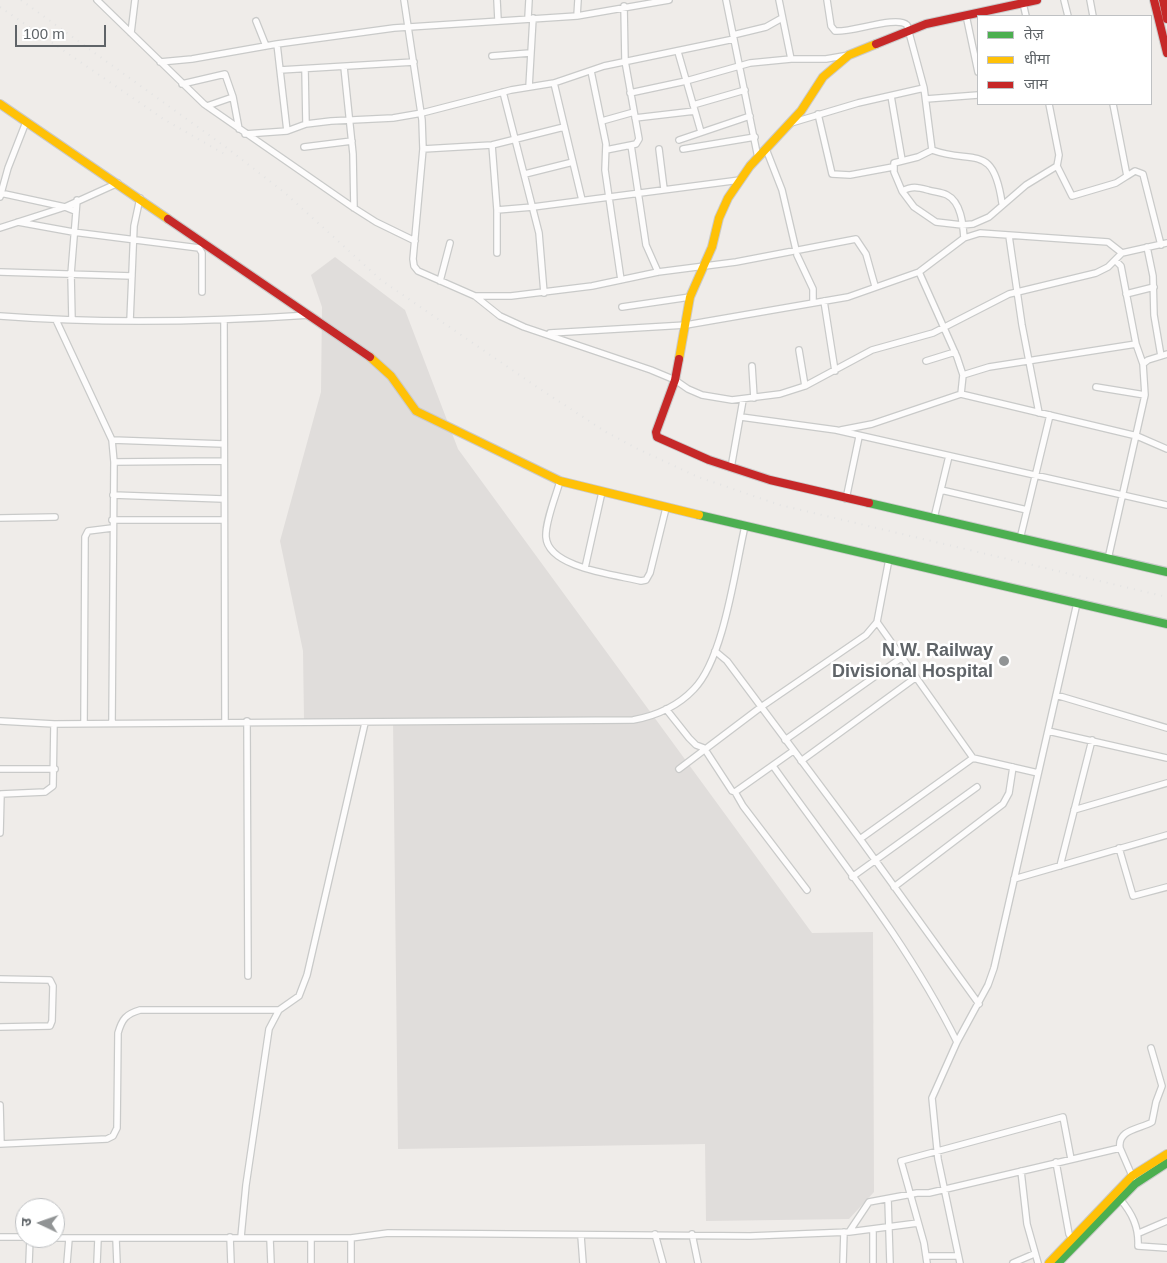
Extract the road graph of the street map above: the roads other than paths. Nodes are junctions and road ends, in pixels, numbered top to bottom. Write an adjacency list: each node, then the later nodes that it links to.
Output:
1 (97, 0): 32 (street)
2 (135, 0): 32 (street)
3 (404, 0): 30 (street)
4 (497, 0): 28 (street)
5 (529, 0): 25 (street)
6 (578, 0): 24 (street)
7 (621, 0): 19 (street)
8 (669, 0): 19 (street)
9 (726, 0): 33 (street)
10 (779, 0): 26 (street)
11 (827, 0): 31 (street)
12 (1037, 0): 17 (street)
13 (1064, 0): 22 (street)
14 (1090, 0): 23 (street)
15 (1154, 0): 38 (street)
16 (1163, 0): 27 (street)
17 (1022, 3): 18 (street); 21 (street)
18 (999, 4): 20 (street)
19 (622, 7): 24 (street); 44 (street)
20 (966, 15): 31 (street); 47 (street)
21 (1026, 15)
22 (1068, 15)
23 (1093, 15)
24 (577, 16): 25 (street)
25 (530, 18): 28 (street); 37 (street)
26 (782, 18): 33 (street); 41 (street)
27 (1167, 19)
28 (498, 20): 30 (street)
29 (256, 21): 35 (street)
30 (408, 26): 34 (street); 43 (street)
31 (909, 32): 39 (street); 55 (street)
32 (131, 33): 42 (street)
33 (734, 37): 36 (street); 45 (street)
34 (278, 44): 35 (street); 49 (street)
35 (266, 46): 42 (street)
36 (678, 52): 44 (street); 51 (street)
37 (530, 53): 40 (street); 54 (street)
38 (1167, 53)
39 (850, 55): 41 (street); 75 (street)
40 (492, 56)
41 (791, 59): 45 (street)
42 (160, 62): 53 (street)
43 (414, 62): 46 (street); 68 (street)
44 (625, 62): 50 (street); 58 (street)
45 (739, 66): 51 (street); 56 (street)
46 (344, 67): 48 (street); 72 (street)
47 (977, 67)
48 (305, 69): 49 (street); 76 (street)
49 (280, 70): 78 (street)
50 (591, 71): 52 (street); 73 (street)
51 (686, 81): 58 (street); 67 (street)
52 (554, 83): 54 (street); 77 (street)
53 (182, 84): 61 (street); 66 (street)
54 (529, 87): 57 (street)
55 (924, 88): 60 (street); 62 (street)
56 (745, 90): 67 (street); 71 (street)
57 (503, 92): 68 (street); 82 (street)
58 (630, 93): 70 (street)
59 (977, 95): 62 (street)
60 (891, 96): 69 (street); 95 (street)
61 (233, 97): 66 (street); 79 (street)
62 (926, 99): 93 (street)
63 (0, 104): 74 (street)
64 (1049, 105): 97 (street)
65 (1113, 105): 100 (street)
66 (206, 106): 79 (street)
67 (694, 108): 70 (street); 80 (street)
68 (422, 113): 72 (street); 89 (street)
69 (818, 114): 75 (street); 98 (street)
70 (634, 115): 73 (street); 86 (street)
71 (750, 116): 80 (street); 81 (street)
72 (349, 120): 76 (street); 84 (street)
73 (602, 121): 92 (street)
74 (26, 122): 102 (street); 106 (street)
75 (791, 123): 91 (street)
76 (306, 124): 78 (street)
77 (564, 127): 82 (street); 96 (street)
78 (287, 131): 79 (street)
79 (242, 132): 114 (street)
80 (701, 132): 83 (street)
81 (755, 137): 88 (street); 94 (street)
82 (516, 138): 85 (street); 99 (street)
83 (679, 140)
84 (352, 141): 87 (street); 114 (street)
85 (492, 145): 89 (street); 115 (street)
86 (631, 145): 92 (street); 105 (street)
87 (304, 147)
88 (683, 148)
89 (423, 149): 124 (street)
90 (659, 149): 103 (street)
91 (766, 149): 94 (street); 128 (street)
92 (606, 150): 107 (street)
93 (932, 150): 95 (street); 111 (street)
94 (758, 158): 101 (street)
95 (902, 160): 98 (street)
96 (573, 162): 99 (street); 110 (street)
97 (1057, 166): 100 (street); 111 (street)
98 (893, 167): 104 (street)
99 (525, 174): 113 (street)
100 (1127, 176): 126 (street)
101 (740, 180): 103 (street); 132 (street)
102 (118, 183): 108 (street); 109 (street)
103 (664, 189): 105 (street)
104 (902, 191): 118 (street); 118 (street)
105 (637, 193): 107 (street); 134 (street)
106 (1, 195): 112 (street)
107 (609, 196): 110 (street); 138 (street)
108 (140, 198): 123 (street); 152 (street)
109 (78, 200): 112 (street); 116 (street)
110 (582, 200): 113 (street)
111 (1002, 203): 118 (street)
112 (65, 206): 116 (street); 117 (street)
113 (533, 207): 115 (street); 144 (street)
114 (354, 208): 124 (street)
115 (497, 210): 129 (street)
116 (75, 211): 120 (street)
117 (18, 222): 119 (street); 120 (street)
118 (962, 225): 122 (street)
119 (0, 228)
120 (73, 232): 123 (street); 136 (street)
121 (1009, 236): 122 (street); 130 (street); 142 (street)
122 (964, 238): 135 (street)
123 (134, 241): 137 (street); 143 (street)
124 (415, 241): 139 (street)
125 (450, 243): 139 (street)
126 (1164, 244): 127 (street)
127 (1147, 247): 130 (street); 141 (street)
128 (797, 252): 132 (street); 140 (street); 149 (street)
129 (498, 253)
130 (1122, 253): 131 (street)
131 (1115, 260): 142 (street); 145 (street)
132 (703, 267): 134 (street); 147 (street)
133 (0, 272): 136 (street)
134 (658, 272): 138 (street)
135 (919, 272): 140 (street); 158 (street)
136 (71, 274): 137 (street); 154 (street)
137 (132, 276): 155 (street)
138 (621, 280): 144 (street)
139 (440, 281): 146 (street)
140 (875, 286): 148 (street)
141 (1154, 287): 145 (street); 163 (street)
142 (1016, 291): 158 (street); 165 (street)
143 (202, 292)
144 (544, 293): 146 (street)
145 (1126, 294): 160 (street)
146 (475, 296): 159 (street)
147 (690, 296): 150 (street); 157 (street)
148 (824, 301): 149 (street); 168 (street)
149 (813, 303): 157 (street)
150 (622, 307)
151 (0, 316): 153 (street)
152 (310, 316): 156 (street); 191 (street)
153 (56, 320): 154 (street); 183 (street)
154 (72, 320): 155 (street)
155 (130, 321): 156 (street)
156 (224, 321): 184 (street)
157 (686, 325): 159 (street); 170 (street)
158 (943, 327): 162 (street); 168 (street)
159 (545, 333): 170 (street)
160 (1136, 344): 165 (street); 166 (street)
161 (799, 350): 171 (street)
162 (954, 352): 164 (street); 169 (street)
163 (1164, 355): 166 (street)
164 (926, 361)
165 (1028, 362): 169 (street); 177 (street)
166 (1143, 364): 174 (street)
167 (752, 366): 175 (street)
168 (834, 371): 171 (street)
169 (963, 375): 173 (street)
170 (675, 380): 176 (street); 189 (street)
171 (805, 386): 175 (street)
172 (1096, 387): 174 (street)
173 (960, 394): 177 (street); 180 (street)
174 (1145, 395): 181 (street)
175 (754, 398): 176 (street)
176 (743, 400): 179 (street)
177 (1039, 413): 178 (street)
178 (1050, 415): 181 (street); 190 (street)
179 (741, 417): 180 (street); 189 (street)
180 (836, 430): 182 (street)
181 (1137, 436): 185 (street); 195 (street)
182 (859, 437): 186 (street); 197 (street)
183 (112, 440): 184 (street); 188 (street)
184 (223, 444): 187 (street)
185 (1167, 449)
186 (949, 456): 190 (street); 192 (street)
187 (223, 461): 188 (street); 196 (street)
188 (114, 462): 194 (street)
189 (731, 468): 197 (street)
190 (1035, 475): 195 (street); 200 (street)
191 (560, 481): 193 (street); 211 (street)
192 (941, 490): 200 (street); 203 (street)
193 (602, 492): 199 (street); 211 (street)
194 (113, 494): 196 (street); 204 (street)
195 (1123, 496): 198 (street); 210 (street)
196 (223, 498): 205 (street)
197 (846, 499): 203 (street)
198 (1167, 505)
199 (666, 508): 206 (street); 211 (street)
200 (1026, 510): 208 (street)
201 (55, 517): 202 (street)
202 (0, 518)
203 (934, 518): 208 (street)
204 (112, 520): 205 (street); 207 (street)
205 (223, 520): 223 (street)
206 (745, 526): 209 (street); 216 (street)
207 (112, 528): 225 (street); 228 (street)
208 (1020, 539): 210 (street)
209 (889, 559): 213 (street); 214 (street)
210 (1108, 559): 212 (street)
211 (585, 568)
212 (1167, 572)
213 (1077, 603): 215 (street); 219 (street)
214 (877, 622): 217 (street); 220 (street)
215 (1167, 624)
216 (715, 651): 220 (street); 221 (street)
217 (902, 658): 218 (street); 231 (street)
218 (915, 678): 235 (street); 237 (street)
219 (1056, 695): 229 (street); 230 (street)
220 (761, 707): 231 (street); 233 (street)
221 (666, 709): 226 (street); 233 (street)
222 (0, 721): 227 (street)
223 (225, 721): 224 (street); 225 (street)
224 (247, 721): 226 (street); 260 (street)
225 (112, 723): 228 (street)
226 (365, 723): 263 (street)
227 (54, 724): 228 (street); 241 (street)
228 (84, 724)
229 (1167, 728)
230 (1048, 731): 232 (street); 243 (street)
231 (785, 740): 234 (street)
232 (1092, 740): 236 (street); 248 (street)
233 (704, 748): 242 (street); 246 (street)
234 (793, 751): 237 (street); 238 (street)
235 (973, 758): 239 (street); 251 (street)
236 (1167, 758)
237 (801, 761): 251 (street)
238 (773, 766): 246 (street); 255 (street)
239 (1013, 767): 243 (street); 257 (street)
240 (0, 769): 241 (street)
241 (54, 769): 247 (street)
242 (679, 769)
243 (1038, 773): 256 (street)
244 (1167, 784): 248 (street)
245 (977, 787): 253 (street)
246 (735, 792): 259 (street)
247 (1, 794): 249 (street)
248 (1074, 810): 254 (street)
249 (0, 833)
250 (1167, 835): 252 (street)
251 (860, 839): 253 (street)
252 (1119, 848): 254 (street); 258 (street)
253 (875, 860): 255 (street); 257 (street)
254 (1060, 866): 256 (street)
255 (852, 877): 265 (street)
256 (1014, 879): 262 (street)
257 (894, 887): 262 (street)
258 (1167, 887)
259 (807, 890)
260 (248, 976)
261 (0, 978): 264 (street)
262 (979, 1004): 265 (street)
263 (279, 1010): 269 (street); 293 (street)
264 (0, 1026)
265 (957, 1042): 271 (street)
266 (1151, 1048): 267 (street)
267 (1164, 1085): 270 (street)
268 (0, 1105): 269 (street)
269 (0, 1144)
270 (1120, 1148): 273 (street); 277 (street)
271 (938, 1153): 273 (street); 278 (street); 279 (street)
272 (1167, 1154): 277 (street)
273 (1071, 1159): 274 (street)
274 (1056, 1162): 276 (street); 302 (street)
275 (1167, 1163): 277 (street)
276 (1021, 1170): 278 (street); 305 (street)
277 (1134, 1180): 281 (street); 302 (street)
278 (944, 1190): 279 (street); 307 (street)
279 (909, 1195): 280 (street); 282 (street)
280 (888, 1199): 284 (street); 286 (street)
281 (1120, 1199): 287 (street); 302 (street)
282 (918, 1222): 284 (street); 306 (street)
283 (1167, 1222): 287 (street)
284 (890, 1228): 285 (street); 321 (street)
285 (873, 1229): 286 (street); 320 (street)
286 (846, 1232): 289 (street); 319 (street)
287 (1139, 1233): 304 (street)
288 (655, 1234): 289 (street); 290 (street); 317 (street)
289 (692, 1234): 318 (street)
290 (582, 1236): 298 (street); 316 (street)
291 (0, 1237): 294 (street)
292 (230, 1237): 293 (street); 301 (street); 312 (street)
293 (240, 1237): 300 (street)
294 (15, 1238)
295 (65, 1238): 296 (street)
296 (69, 1238): 299 (street); 309 (street)
297 (310, 1238): 298 (street); 300 (street); 314 (street)
298 (351, 1238): 315 (street)
299 (98, 1239): 301 (street); 310 (street)
300 (270, 1239): 313 (street)
301 (116, 1240): 311 (street)
302 (1074, 1241): 326 (street); 327 (street)
303 (30, 1248): 308 (street)
304 (1167, 1248)
305 (1034, 1254): 324 (street); 325 (street)
306 (926, 1256): 307 (street); 322 (street)
307 (958, 1256): 323 (street)
308 (29, 1263)
309 (68, 1263)
310 (97, 1263)
311 (116, 1263)
312 (231, 1263)
313 (271, 1263)
314 (311, 1263)
315 (351, 1263)
316 (583, 1263)
317 (663, 1263)
318 (698, 1263)
319 (843, 1263)
320 (873, 1263)
321 (890, 1263)
322 (927, 1263)
323 (960, 1263)
324 (1013, 1263)
325 (1038, 1263)
326 (1049, 1263)
327 (1058, 1263)

